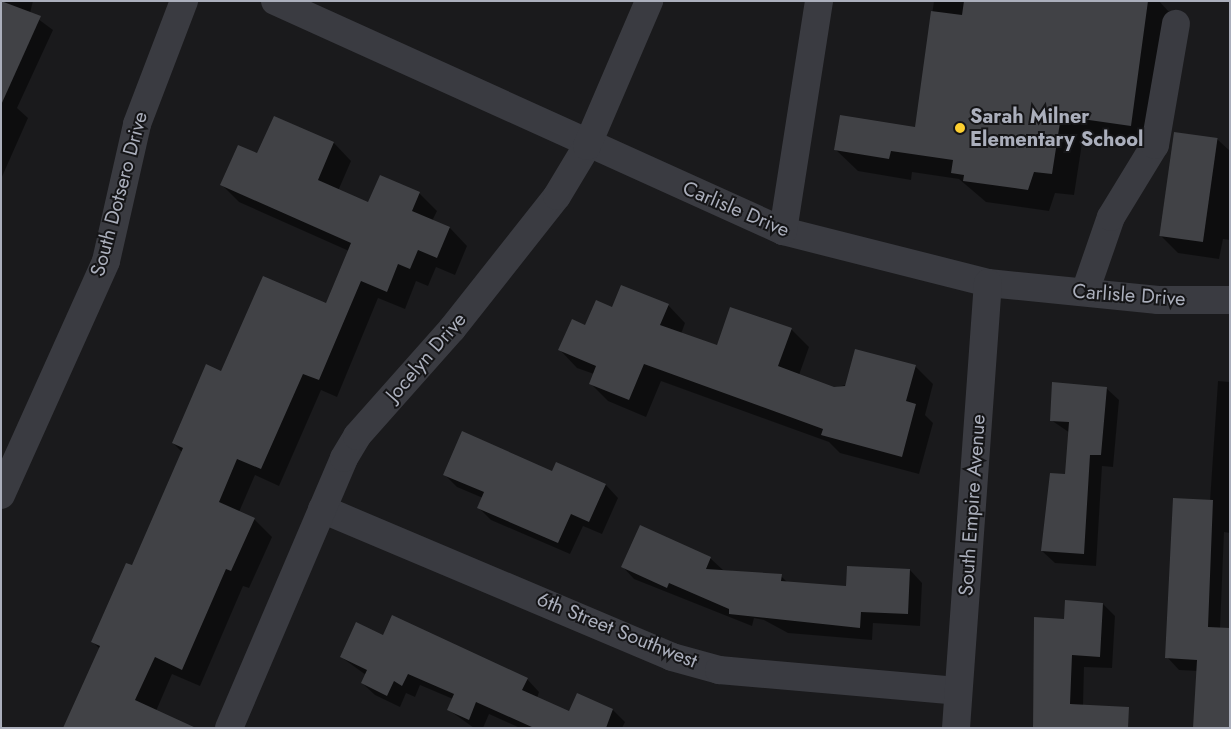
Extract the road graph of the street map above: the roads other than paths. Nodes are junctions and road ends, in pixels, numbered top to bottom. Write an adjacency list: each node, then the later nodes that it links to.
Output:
1 (184, 1): 11 (street, South Dotsero Drive)
2 (275, 1): 6 (street, Carlisle Drive)
3 (649, 1): 6 (street, Jocelyn Drive)
4 (819, 1): 7 (street)
5 (1176, 24): 9 (street)
6 (587, 146): 7 (street, Carlisle Drive); 12 (street, Jocelyn Drive)
7 (783, 231): 8 (street, Carlisle Drive)
8 (988, 283): 9 (street, Carlisle Drive); 13 (street, South Empire Avenue)
9 (1085, 292): 10 (street, Carlisle Drive)
10 (1230, 300)
11 (1, 495)
12 (322, 509): 13 (street, 6th Street Southwest); 14 (street, Jocelyn Drive)
13 (958, 692): 15 (street, South Empire Avenue)
14 (229, 728)
15 (956, 728)

